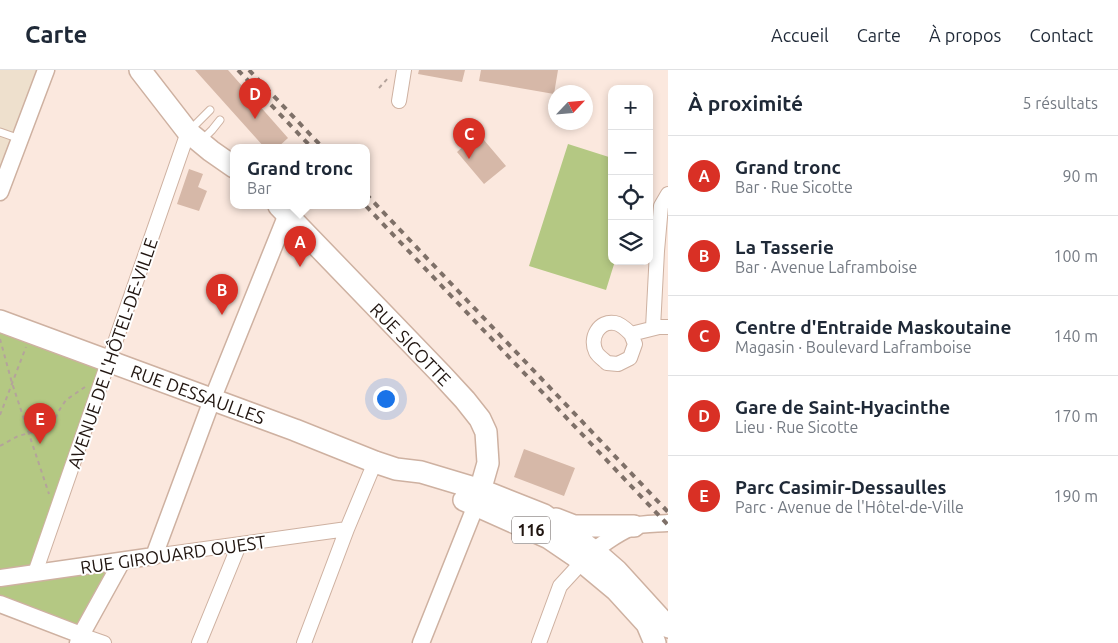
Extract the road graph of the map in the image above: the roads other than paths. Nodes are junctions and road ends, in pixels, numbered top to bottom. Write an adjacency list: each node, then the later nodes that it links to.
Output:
1 (46, 70): 9 (street)
2 (140, 70): 8 (main road)
3 (404, 70): 4 (street)
4 (399, 101)
5 (210, 110): 8 (lane)
6 (220, 120): 8 (lane)
7 (0, 132): 9 (lane)
8 (194, 137): 10 (main road); 18 (street, AVENUE DE L'HÔTEL-DE-VILLE)
9 (20, 140): 11 (street)
10 (230, 164)
11 (0, 192)
12 (668, 194): 16 (street)
13 (283, 210): 19 (street); 21 (main road, RUE SICOTTE)
14 (0, 321): 18 (main road, RUE DESSAULLES)
15 (668, 327): 16 (street)
16 (653, 328): 17 (street)
17 (632, 334)
18 (107, 367): 19 (main road, RUE DESSAULLES); 30 (street, AVENUE DE L'HÔTEL-DE-VILLE)
19 (212, 400): 20 (main road, RUE DESSAULLES); 27 (street)
20 (375, 462): 21 (main road, RUE DESSAULLES); 25 (street)
21 (478, 497): 22 (main road, RUE DESSAULLES / 116); 28 (main road, RUE DESSAULLES / 116); 39 (street)
22 (544, 515): 24 (main road); 28 (main road, RUE DESSAULLES / 116)
23 (668, 523): 24 (street)
24 (634, 526): 28 (street)
25 (347, 530): 26 (street, RUE GIROUARD OUEST); 38 (street)
26 (239, 545): 27 (street, RUE GIROUARD OUEST); 37 (street)
27 (154, 556): 29 (street, RUE GIROUARD OUEST)
28 (588, 556): 33 (main road, RUE DESSAULLES / 116); 40 (street); 41 (main road, RUE DESSAULLES / 116)
29 (122, 561): 30 (street, RUE GIROUARD OUEST); 34 (street)
30 (35, 573): 31 (street, RUE GIROUARD OUEST)
31 (0, 578)
32 (0, 604): 34 (street)
33 (668, 627)
34 (80, 639): 36 (street)
35 (668, 639): 41 (main road)
36 (104, 643)
37 (199, 643)
38 (304, 643)
39 (421, 643)
40 (539, 643)
41 (656, 643)

